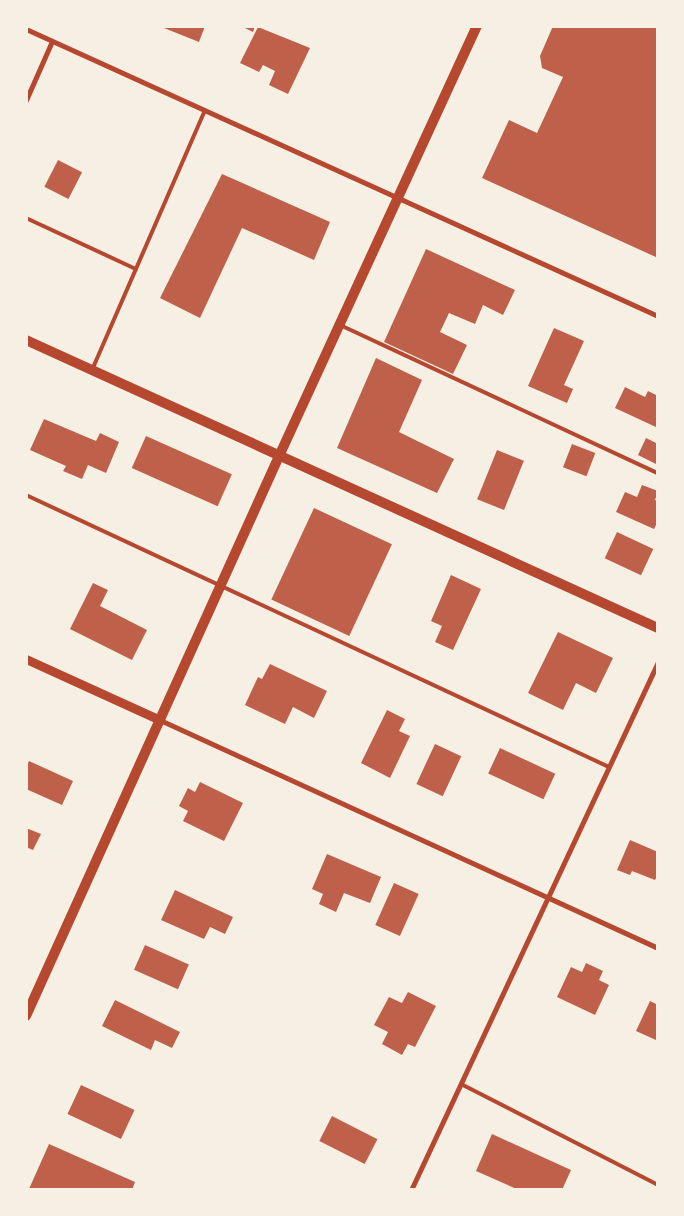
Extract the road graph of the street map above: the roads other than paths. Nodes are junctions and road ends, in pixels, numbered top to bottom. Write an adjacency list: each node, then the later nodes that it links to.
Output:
1 (478, 26): 6 (main road)
2 (26, 29): 3 (street)
3 (52, 41): 4 (street); 5 (street)
4 (26, 100)
5 (205, 110): 6 (street); 8 (lane)
6 (400, 197): 9 (street); 10 (main road)
7 (26, 218): 8 (lane)
8 (136, 269): 12 (lane)
9 (658, 316)
10 (340, 325): 13 (main road); 14 (lane)
11 (26, 340): 12 (main road)
12 (92, 370): 13 (main road)
13 (280, 454): 16 (main road); 17 (main road)
14 (658, 473)
15 (26, 495): 16 (lane)
16 (221, 586): 20 (main road); 21 (lane)
17 (658, 628)
18 (26, 659): 20 (street)
19 (658, 662): 21 (street)
20 (160, 720): 22 (street); 24 (main road)
21 (609, 767): 22 (street)
22 (548, 898): 23 (street); 25 (street)
23 (658, 948)
24 (26, 1016)
25 (460, 1084): 26 (lane); 27 (street)
26 (658, 1185)
27 (411, 1190)

